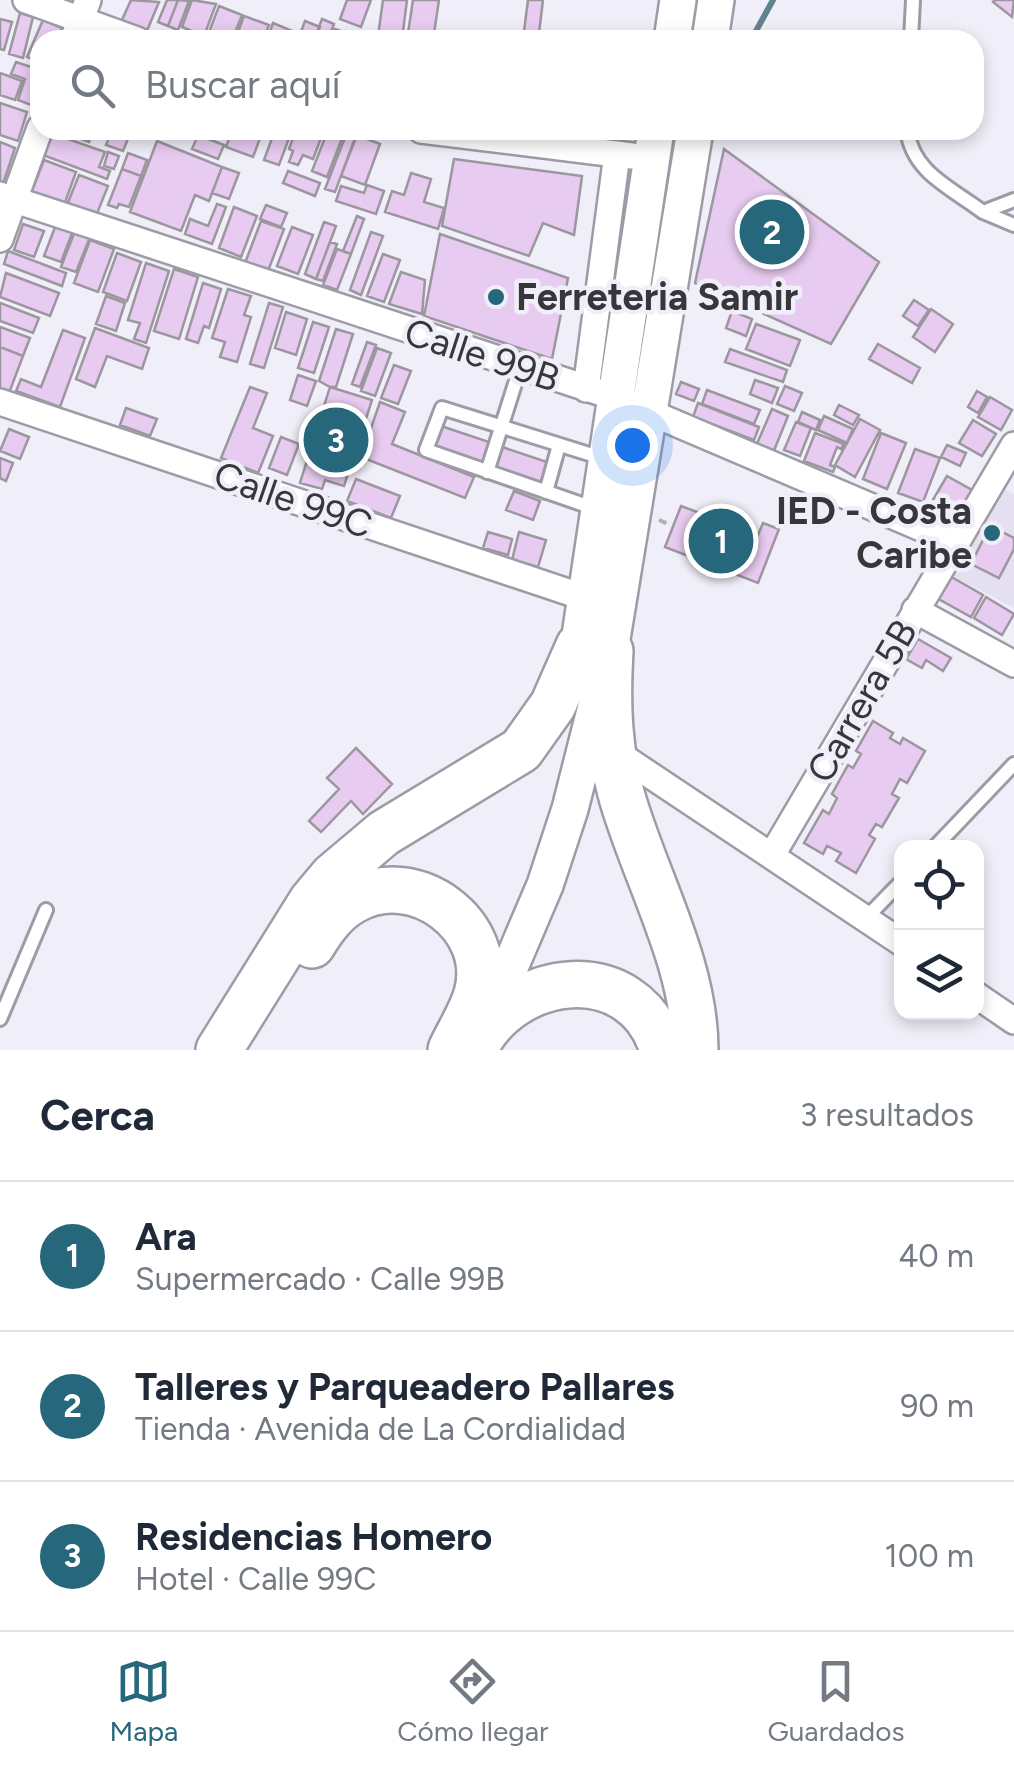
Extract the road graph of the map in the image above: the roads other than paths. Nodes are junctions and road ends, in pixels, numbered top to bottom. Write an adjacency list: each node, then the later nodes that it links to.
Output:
1 (26, 0): 5 (street)
2 (678, 0): 7 (main road)
3 (716, 0): 8 (main road)
4 (913, 0): 9 (lane)
5 (80, 20): 6 (street)
6 (108, 30)
7 (674, 30)
8 (712, 30)
9 (912, 30)
10 (34, 140): 15 (street)
11 (551, 140): 14 (street)
12 (693, 140): 23 (main road)
13 (908, 140): 17 (lane)
14 (642, 147): 21 (main road)
15 (7, 197): 19 (street); 20 (street, Calle 99B)
16 (1014, 200): 17 (lane)
17 (983, 212): 18 (lane)
18 (1014, 225)
19 (0, 239)
20 (520, 368): 21 (street, Calle 99B); 24 (lane)
21 (600, 393): 23 (street, Calle 99B); 27 (main road)
22 (0, 402): 32 (street, Calle 99C)
23 (650, 412): 31 (street, Calle 99B); 34 (main road)
24 (502, 427): 25 (lane); 28 (lane); 28 (lane)
25 (559, 445): 27 (lane); 29 (lane)
26 (1014, 445): 31 (street, Carrera 5B)
27 (605, 459): 30 (main road)
28 (487, 472): 29 (lane)
29 (546, 492): 30 (lane)
30 (598, 510): 32 (main road)
31 (954, 542): 33 (street, Carrera 5B)
32 (586, 598): 34 (main road)
33 (915, 610): 35 (street); 39 (street, Carrera 5B)
34 (594, 649): 36 (highway); 47 (main road); 48 (highway)
35 (1014, 664)
36 (611, 749): 39 (street); 51 (highway)
37 (1014, 764): 38 (lane)
38 (942, 840)
39 (772, 855): 42 (street)
40 (894, 889): 42 (lane)
41 (46, 910): 45 (lane)
42 (866, 918): 43 (street)
43 (894, 937)
44 (984, 1000): 46 (street)
45 (0, 1019)
46 (1014, 1021)
47 (471, 1032): 49 (highway); 50 (highway)
48 (219, 1050)
49 (251, 1050)
50 (663, 1050)
51 (695, 1050)

